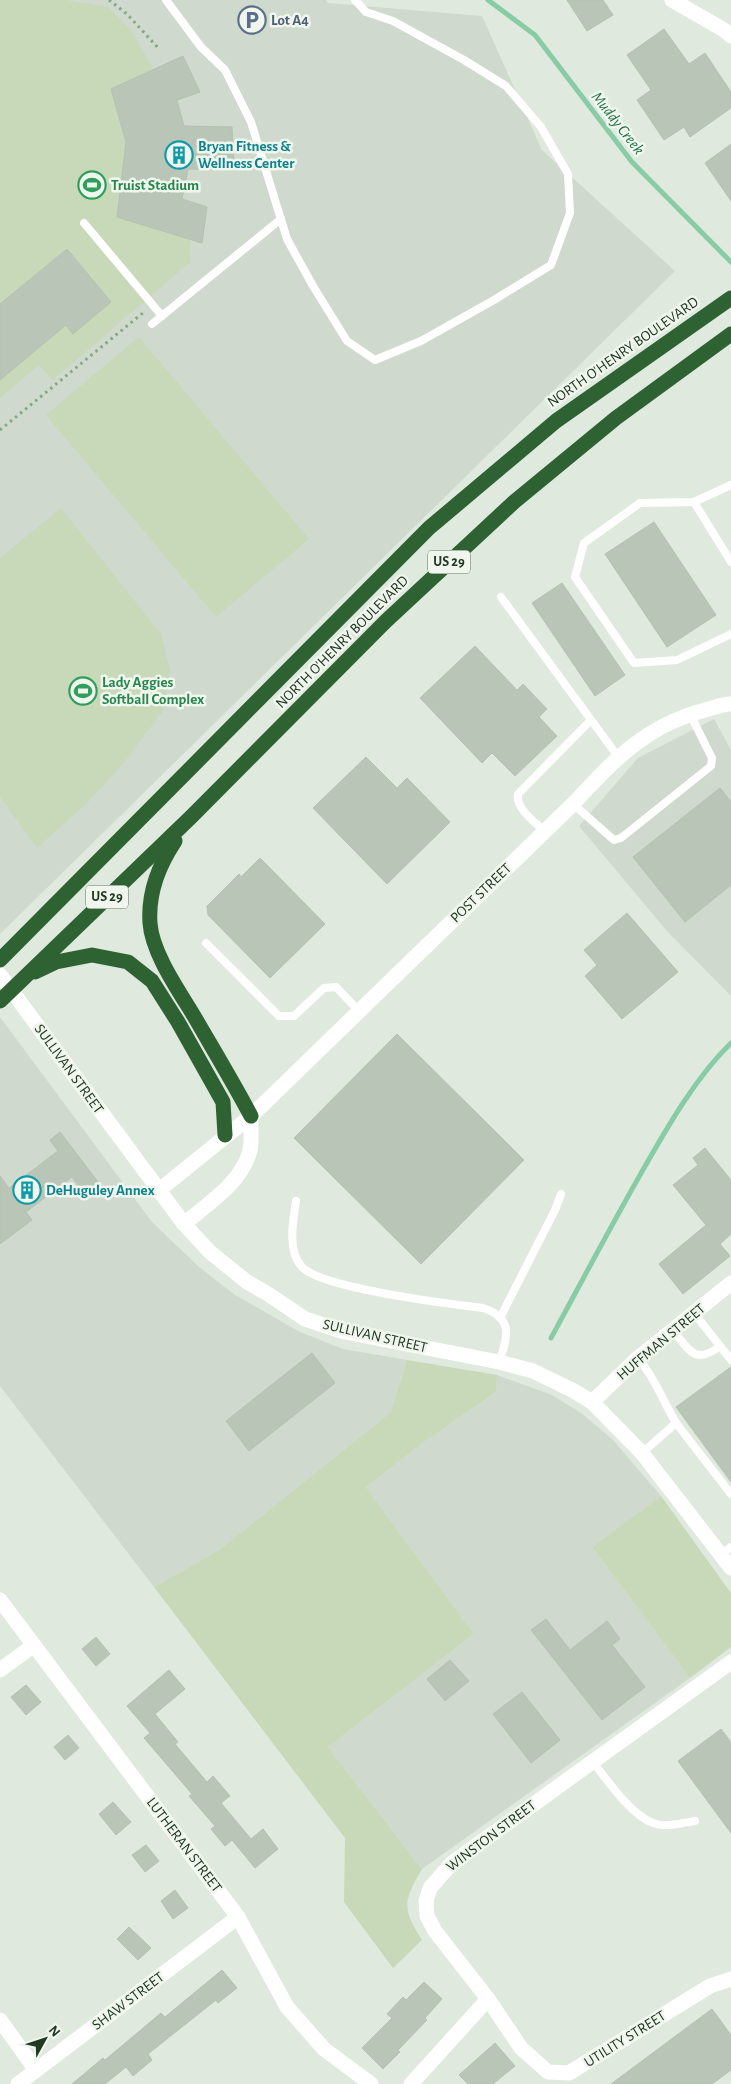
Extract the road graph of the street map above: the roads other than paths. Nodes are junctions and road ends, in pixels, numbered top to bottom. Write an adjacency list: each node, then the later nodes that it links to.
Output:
1 (166, 0): 5 (lane)
2 (355, 0): 5 (lane)
3 (672, 0): 4 (street)
4 (731, 36)
5 (281, 219): 8 (lane)
6 (84, 223): 8 (lane)
7 (731, 298): 24 (highway, NORTH O'HENRY BOULEVARD / US 29)
8 (162, 316): 9 (lane)
9 (152, 324)
10 (731, 334): 21 (highway, NORTH O'HENRY BOULEVARD / US 29)
11 (731, 485): 12 (lane)
12 (694, 502): 13 (lane); 15 (lane)
13 (731, 562)
14 (501, 597): 18 (lane)
15 (731, 634)
16 (731, 704): 17 (street, POST STREET)
17 (690, 714): 19 (street, POST STREET); 20 (lane)
18 (591, 720): 19 (lane); 22 (lane)
19 (619, 758): 20 (street, POST STREET)
20 (573, 804): 22 (street, POST STREET)
21 (191, 817): 26 (highway, NORTH O'HENRY BOULEVARD / US 29); 29 (highway)
22 (544, 831): 28 (street, POST STREET)
23 (206, 943): 28 (lane)
24 (0, 960)
25 (0, 975): 31 (street, SULLIVAN STREET)
26 (23, 978): 27 (highway, NORTH O'HENRY BOULEVARD / US 29); 30 (highway)
27 (0, 1001)
28 (359, 1011): 29 (street, POST STREET)
29 (251, 1116): 30 (street, POST STREET); 34 (street)
30 (225, 1135): 31 (street, POST STREET)
31 (158, 1191): 34 (street, SULLIVAN STREET)
32 (561, 1194): 37 (lane)
33 (296, 1201): 37 (lane)
34 (184, 1224): 42 (street, SULLIVAN STREET)
35 (731, 1283): 36 (street, HUFFMAN STREET)
36 (694, 1313): 38 (street, HUFFMAN STREET); 39 (lane)
37 (500, 1318): 42 (lane)
38 (673, 1330): 39 (lane); 40 (street, HUFFMAN STREET)
39 (720, 1346): 41 (lane)
40 (638, 1358): 43 (street, HUFFMAN STREET); 44 (lane)
41 (731, 1360)
42 (500, 1362): 43 (street, SULLIVAN STREET)
43 (592, 1402): 45 (street, SULLIVAN STREET)
44 (676, 1423): 45 (lane); 46 (lane)
45 (642, 1453): 47 (street, SULLIVAN STREET)
46 (731, 1494)
47 (726, 1550): 48 (street, SULLIVAN STREET)
48 (731, 1568)
49 (0, 1600): 50 (street, LUTHERAN STREET)
50 (34, 1645): 52 (street); 55 (street, LUTHERAN STREET)
51 (731, 1662): 53 (street, WINSTON STREET)
52 (0, 1670)
53 (593, 1762): 54 (lane); 57 (street, WINSTON STREET)
54 (695, 1821)
55 (238, 1917): 59 (street, SHAW STREET); 61 (street, LUTHERAN STREET)
56 (731, 1979): 57 (street, UTILITY STREET)
57 (488, 1999): 62 (street)
58 (0, 2020): 59 (street)
59 (36, 2070): 60 (street, SHAW STREET)
60 (18, 2084)
61 (371, 2084)
62 (411, 2084)

